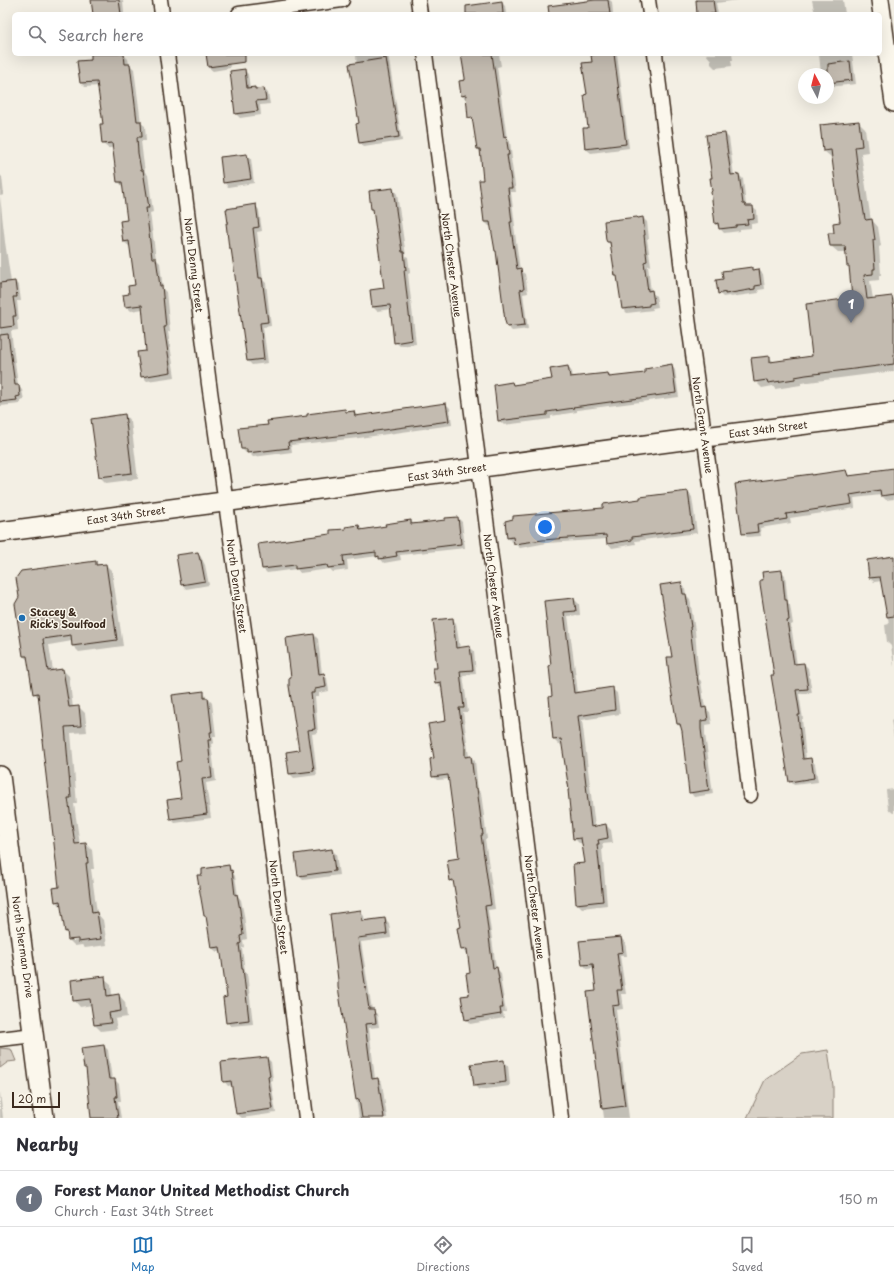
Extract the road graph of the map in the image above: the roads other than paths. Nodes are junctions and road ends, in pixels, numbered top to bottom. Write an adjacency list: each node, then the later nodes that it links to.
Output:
1 (160, 0): 6 (street)
2 (342, 0): 7 (street)
3 (418, 0): 8 (street)
4 (648, 0): 9 (street)
5 (880, 0): 10 (street)
6 (162, 12)
7 (254, 12)
8 (420, 12)
9 (650, 12)
10 (882, 12)
11 (882, 15): 15 (street)
12 (167, 56): 19 (street, North Denny Street)
13 (425, 56): 18 (street, North Chester Avenue)
14 (655, 56): 17 (street, North Grant Avenue)
15 (894, 103)
16 (894, 413): 17 (main road, East 34th Street)
17 (705, 437): 18 (main road, East 34th Street); 22 (street, North Grant Avenue)
18 (479, 468): 19 (main road, East 34th Street); 27 (street, North Chester Avenue)
19 (225, 502): 20 (main road, East 34th Street); 26 (street, North Denny Street)
20 (0, 532)
21 (0, 776): 23 (main road, North Sherman Drive)
22 (750, 795)
23 (34, 1035): 24 (street); 25 (main road, North Sherman Drive)
24 (0, 1039)
25 (44, 1118)
26 (306, 1118)
27 (561, 1118)

